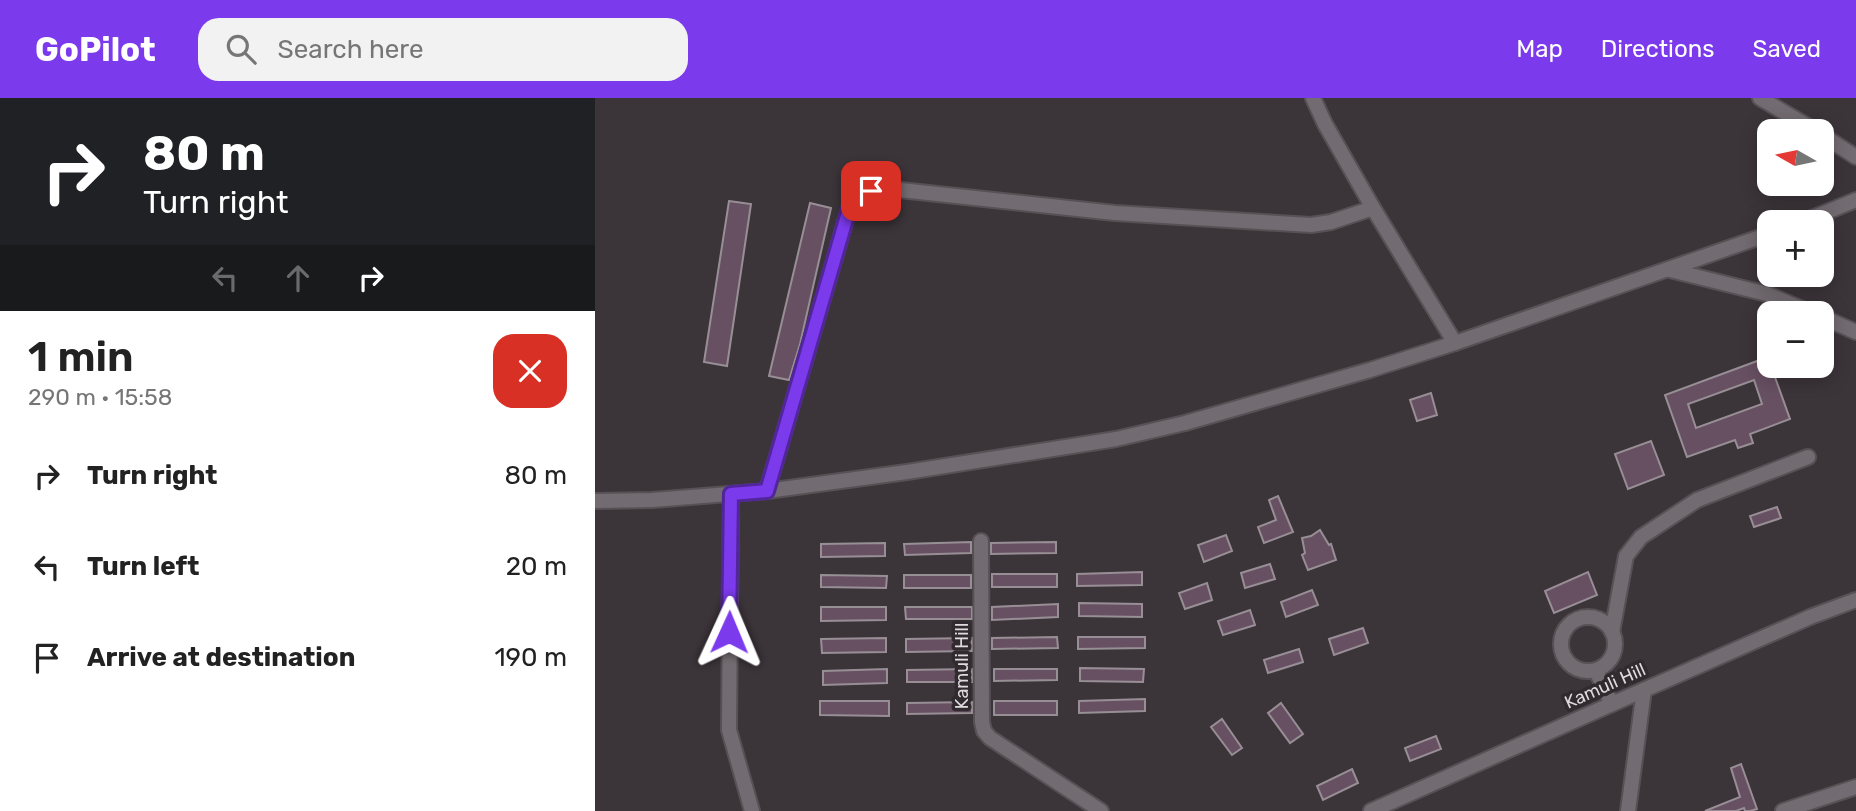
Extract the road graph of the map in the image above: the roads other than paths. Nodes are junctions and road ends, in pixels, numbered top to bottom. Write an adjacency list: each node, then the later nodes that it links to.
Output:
1 (1313, 98): 7 (street)
2 (1760, 98): 3 (street)
3 (1796, 119)
4 (1834, 142): 5 (street)
5 (1856, 156)
6 (1856, 200): 8 (street)
7 (1373, 208): 14 (street); 16 (street)
8 (1831, 210)
9 (1757, 238): 10 (street)
10 (1669, 270): 11 (street); 14 (street)
11 (1784, 301)
12 (1834, 322): 13 (street)
13 (1856, 332)
14 (1455, 343): 16 (street)
15 (1808, 457): 21 (street)
16 (767, 491): 17 (street)
17 (731, 494): 18 (street); 26 (street)
18 (595, 501)
19 (981, 541): 27 (street, Kamuli Hill)
20 (1856, 600): 23 (street, Kamuli Hill)
21 (1612, 632): 22 (street); 22 (street)
22 (1596, 671): 24 (street)
23 (1644, 690): 24 (street, Kamuli Hill); 29 (street)
24 (1612, 704): 28 (street, Kamuli Hill)
25 (1856, 787): 30 (street)
26 (752, 811)
27 (1101, 811)
28 (1371, 811)
29 (1628, 811)
30 (1783, 811)

